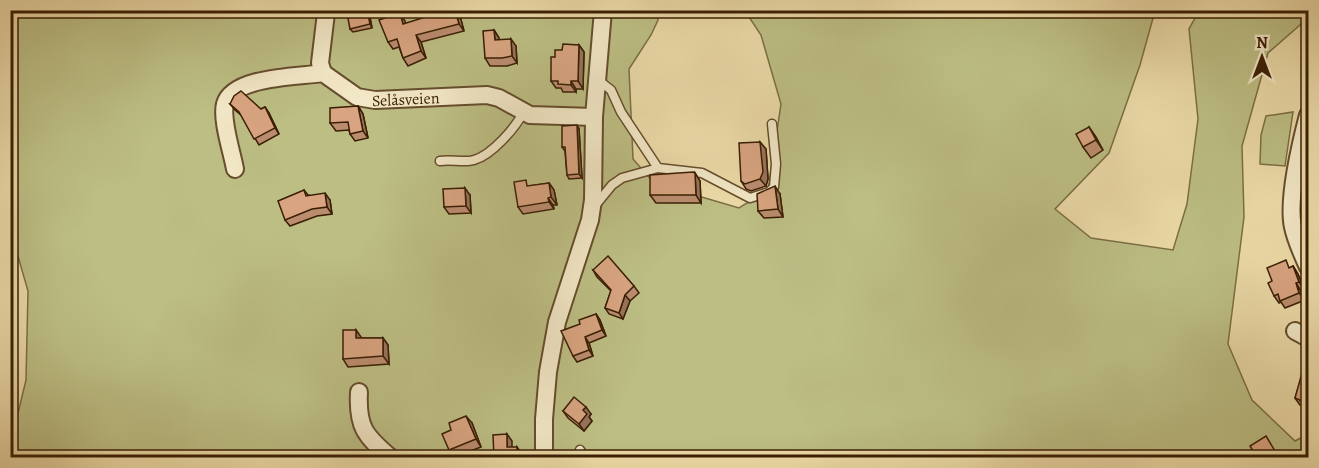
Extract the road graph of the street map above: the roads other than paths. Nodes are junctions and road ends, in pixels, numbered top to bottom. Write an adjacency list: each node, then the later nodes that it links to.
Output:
1 (603, 10): 4 (street)
2 (326, 13): 3 (street)
3 (323, 73): 5 (street, Selåsveien); 11 (street)
4 (598, 80): 7 (street); 10 (lane)
5 (523, 112): 7 (street, Selåsveien); 9 (lane)
6 (1308, 115): 13 (street)
7 (594, 117): 12 (street)
8 (772, 124): 10 (lane)
9 (440, 161)
10 (658, 168): 12 (lane)
11 (235, 169)
12 (591, 209): 16 (street)
13 (1308, 267)
14 (359, 392): 15 (street)
15 (391, 458)
16 (544, 458)

